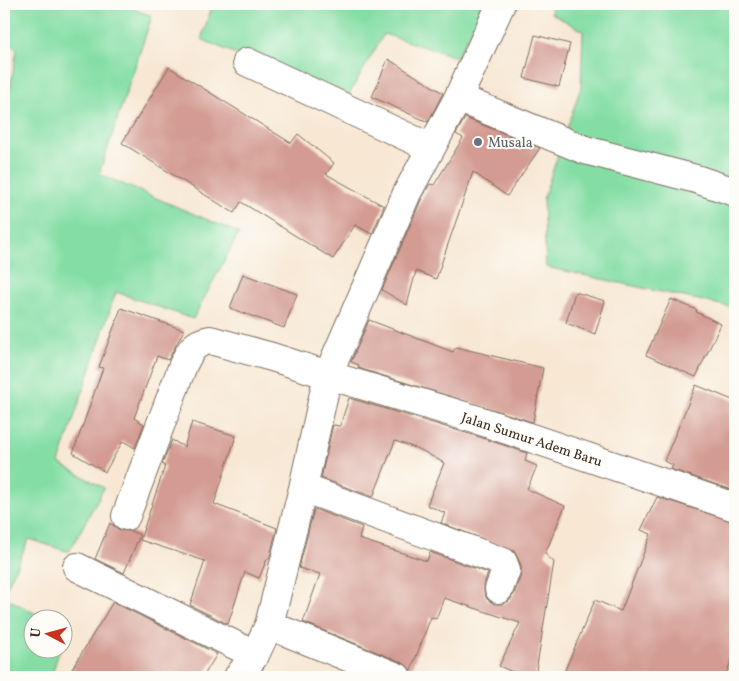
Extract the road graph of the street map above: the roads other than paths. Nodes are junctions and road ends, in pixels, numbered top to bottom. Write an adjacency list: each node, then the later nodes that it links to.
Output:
1 (502, 4): 3 (street)
2 (247, 62): 4 (street)
3 (458, 98): 4 (street); 5 (street)
4 (431, 148): 6 (street)
5 (735, 192)
6 (328, 375): 7 (street); 8 (street, Jalan Sumur Adem Baru); 9 (street, Jalan Sumur Adem Baru)
7 (303, 488): 11 (street); 12 (street)
8 (735, 507)
9 (126, 516)
10 (77, 567): 13 (street)
11 (499, 589)
12 (269, 625): 13 (street); 15 (street)
13 (254, 655): 14 (street)
14 (238, 677)
15 (397, 677)

